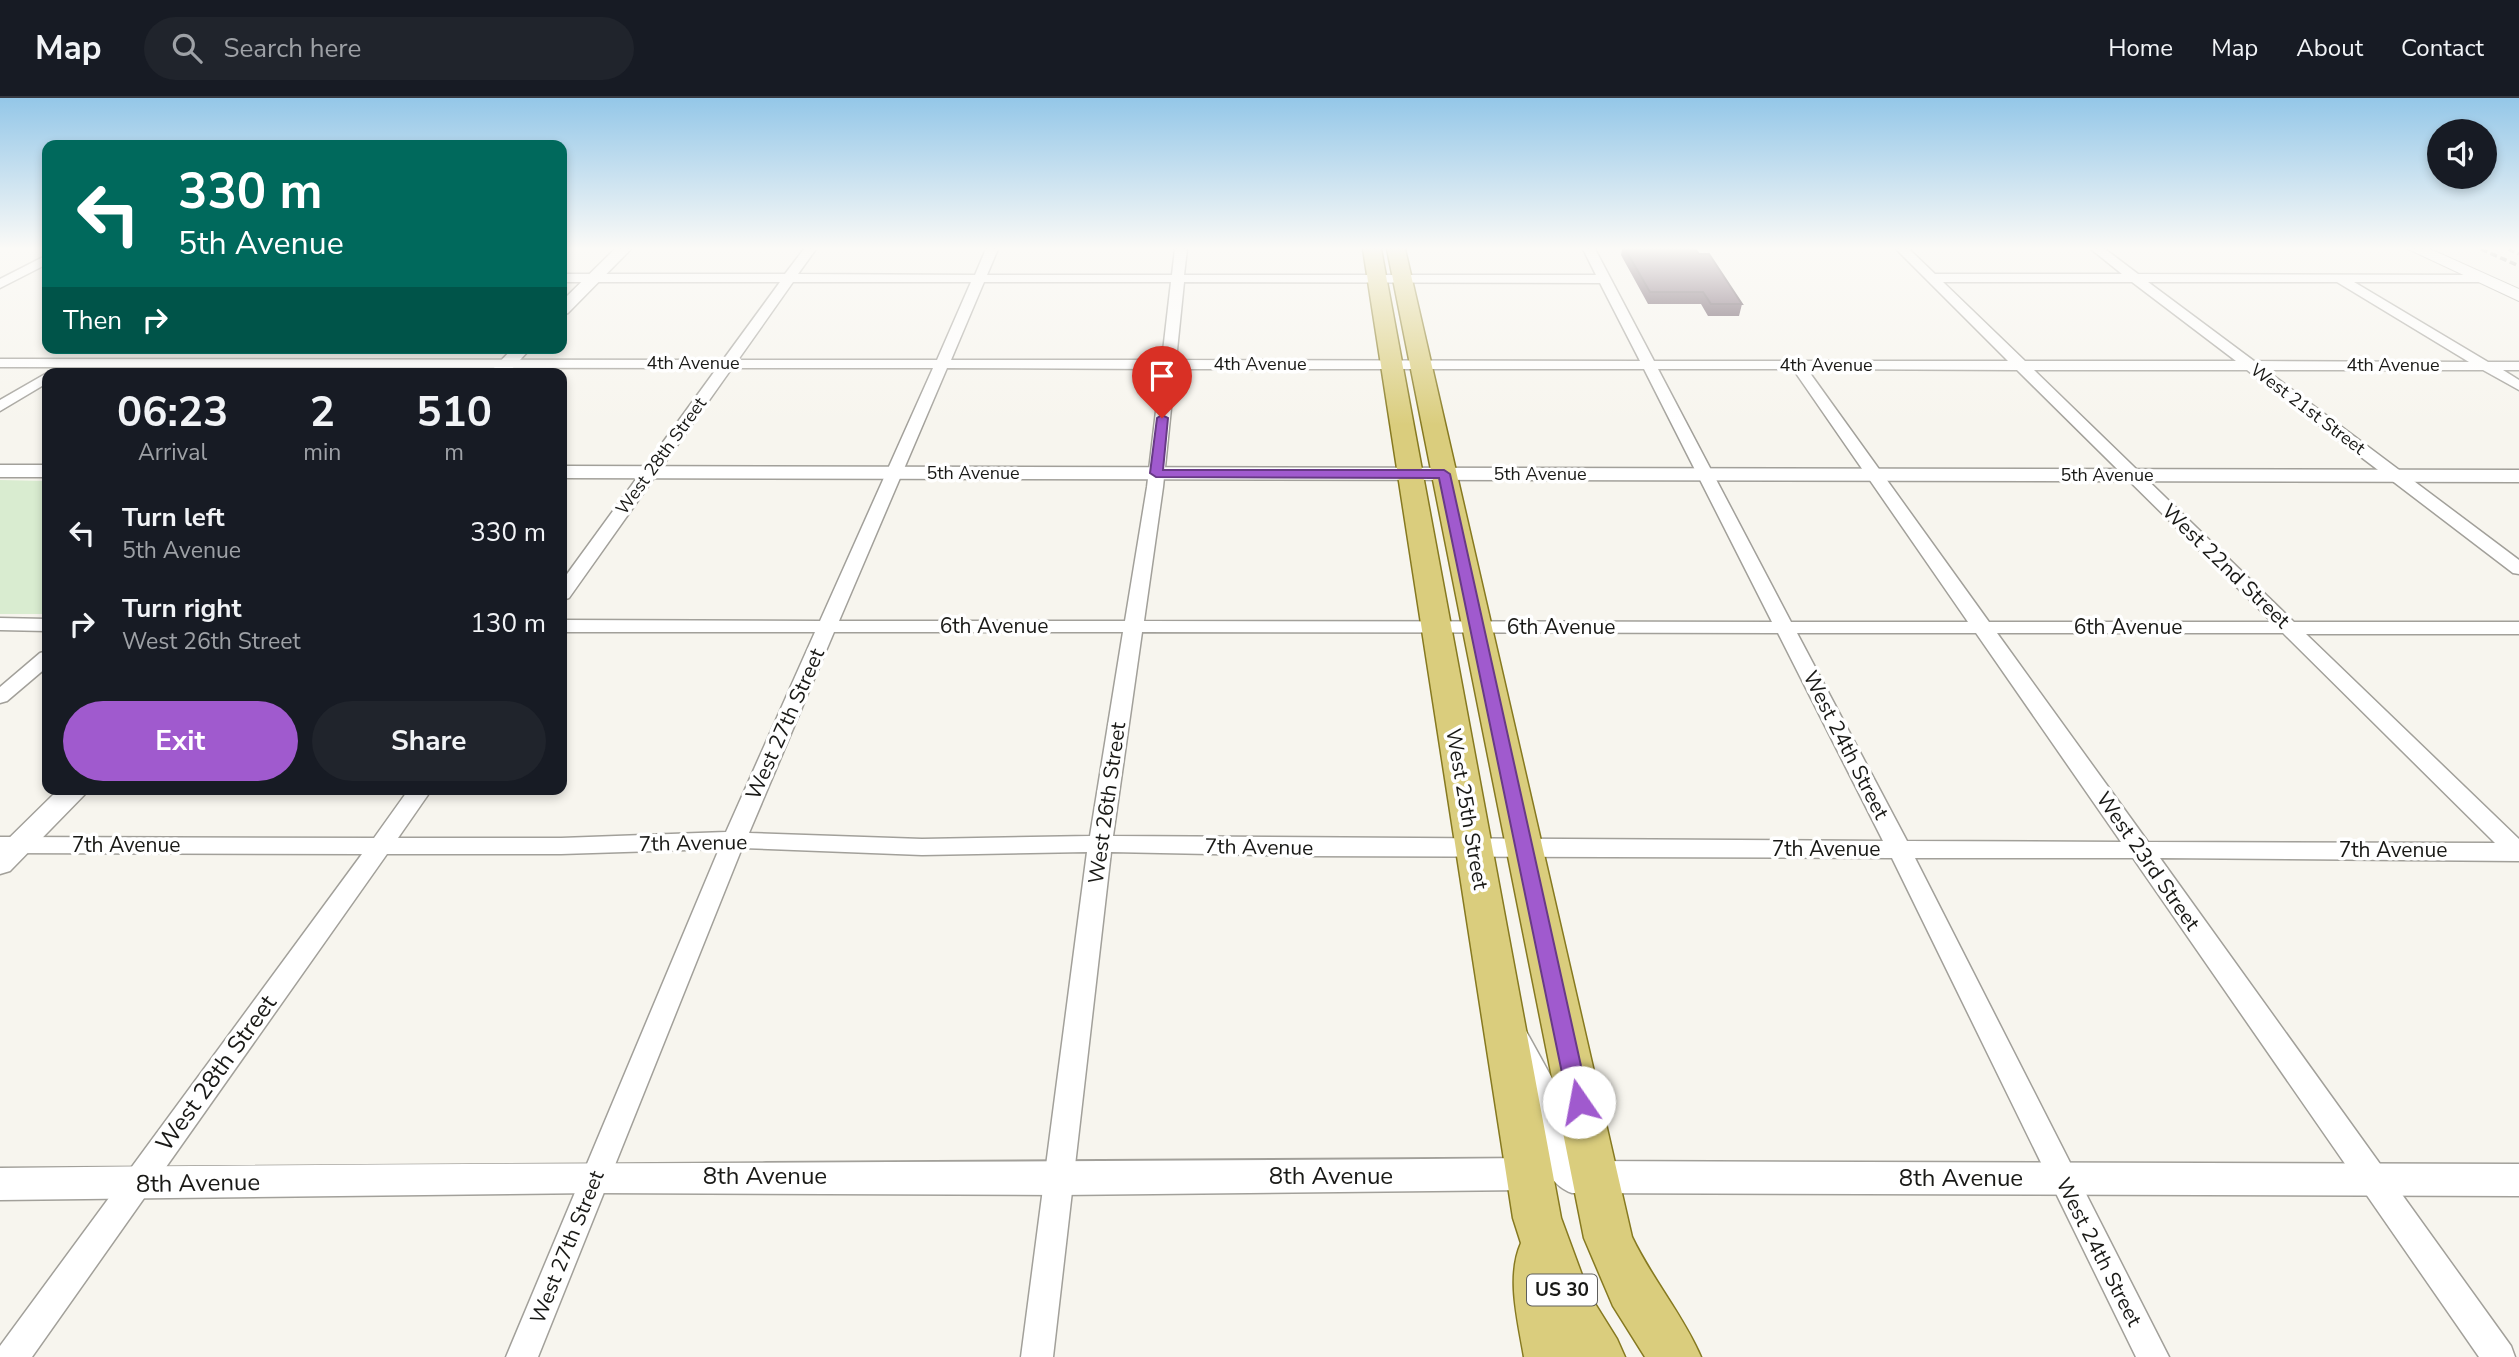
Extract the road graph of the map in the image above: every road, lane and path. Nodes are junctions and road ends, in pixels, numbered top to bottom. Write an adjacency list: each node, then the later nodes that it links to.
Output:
1 (768, 308): 15 (street, West 28th Street)
2 (966, 308): 16 (street, West 27th Street)
3 (1175, 308): 17 (street, West 26th Street)
4 (1395, 308): 18 (main road, West 25th Street / US 30)
5 (1620, 308): 19 (street, West 24th Street)
6 (1962, 308): 21 (street, West 22nd Street)
7 (2175, 308): 22 (street, West 21st Street)
8 (2388, 308): 23 (street)
9 (85, 354): 13 (street)
10 (303, 354): 14 (street)
11 (517, 354): 27 (street)
12 (0, 363): 13 (street, 4th Avenue)
13 (71, 363): 14 (street, 4th Avenue); 25 (street)
14 (292, 363): 26 (street); 27 (street, 4th Avenue)
15 (728, 363): 16 (street, 4th Avenue); 27 (street, 4th Avenue); 34 (street, West 28th Street)
16 (943, 363): 17 (street, 4th Avenue); 35 (street, West 27th Street)
17 (1168, 363): 18 (street, 4th Avenue); 36 (street, West 26th Street)
18 (1406, 364): 19 (street, 4th Avenue); 37 (main road, West 25th Street / US 30); 38 (main road, West 25th Street / US 30)
19 (1651, 365): 20 (street, 4th Avenue); 39 (street, West 24th Street)
20 (1797, 365): 21 (street, 4th Avenue); 40 (street, West 23rd Street)
21 (2020, 365): 22 (street, 4th Avenue); 41 (street, West 22nd Street)
22 (2250, 365): 23 (street, 4th Avenue); 42 (street, West 21st Street)
23 (2485, 366): 24 (street, 4th Avenue); 29 (street)
24 (2519, 366)
25 (62, 368)
26 (286, 368)
27 (503, 368)
28 (42, 380): 30 (street)
29 (2519, 386)
30 (0, 407)
31 (0, 471): 32 (street)
32 (42, 471)
33 (567, 472): 34 (street, 5th Avenue)
34 (649, 472): 35 (street, 5th Avenue); 45 (street, West 28th Street)
35 (897, 473): 36 (street, 5th Avenue); 50 (street, West 27th Street)
36 (1156, 473): 37 (street, 5th Avenue); 49 (street, West 26th Street)
37 (1410, 474): 38 (street, 5th Avenue); 51 (main road, West 25th Street / US 30)
38 (1444, 474): 39 (street, 5th Avenue); 52 (main road, West 25th Street / US 30)
39 (1707, 474): 40 (street, 5th Avenue); 53 (street, West 24th Street)
40 (1873, 474): 41 (street, 5th Avenue); 54 (street, West 23rd Street)
41 (2133, 475): 42 (street, 5th Avenue); 55 (street, West 22nd Street)
42 (2396, 475): 43 (street, 5th Avenue); 44 (street, West 21st Street)
43 (2519, 476)
44 (2519, 569)
45 (567, 587)
46 (0, 624): 47 (street)
47 (42, 625)
48 (567, 626): 50 (street, 6th Avenue)
49 (1133, 626): 50 (street, 6th Avenue); 51 (street, 6th Avenue); 62 (street, West 26th Street)
50 (828, 627): 61 (street, West 27th Street)
51 (1436, 627): 52 (street, 6th Avenue); 64 (main road, West 25th Street / US 30)
52 (1477, 627): 53 (street, 6th Avenue); 65 (main road, West 25th Street / US 30)
53 (1785, 627): 54 (street, 6th Avenue); 66 (street, West 24th Street)
54 (1982, 627): 55 (street, 6th Avenue); 67 (street, West 23rd Street)
55 (2289, 628): 56 (street, 6th Avenue); 69 (street, West 22nd Street)
56 (2519, 628)
57 (42, 661): 58 (street)
58 (0, 697)
59 (69, 795): 68 (street)
60 (417, 795): 63 (street, West 28th Street)
61 (734, 840): 62 (street, 7th Avenue); 63 (street, 7th Avenue); 71 (street, West 27th Street)
62 (1100, 844): 64 (street, 7th Avenue); 73 (street, West 26th Street)
63 (380, 846): 68 (street, 7th Avenue); 78 (street, West 28th Street)
64 (1473, 848): 65 (street, 7th Avenue); 70 (main road, West 25th Street / US 30)
65 (1524, 849): 66 (street, 7th Avenue); 72 (main road, West 25th Street / US 30)
66 (1899, 849): 67 (street, 7th Avenue); 74 (street, West 24th Street)
67 (2139, 850): 69 (street, 7th Avenue); 75 (street, West 23rd Street)
68 (6, 851)
69 (2518, 852)
70 (1504, 1025): 72 (street, 8th Avenue); 79 (main road, West 25th Street / US 30)
71 (596, 1177): 73 (street, 8th Avenue); 78 (street, 8th Avenue); 81 (street, West 27th Street)
72 (1595, 1178): 74 (street, 8th Avenue); 85 (main road, West 25th Street / US 30)
73 (1060, 1179): 79 (street, 8th Avenue); 82 (street, West 26th Street)
74 (2062, 1179): 75 (street, 8th Avenue); 86 (street, West 24th Street)
75 (2373, 1180): 76 (street, 8th Avenue); 87 (street, West 23rd Street)
76 (2519, 1180)
77 (0, 1184): 78 (street, 8th Avenue)
78 (137, 1184): 80 (street, West 28th Street)
79 (1533, 1196): 83 (main road); 84 (main road, West 25th Street / US 30)
80 (12, 1357)
81 (522, 1357)
82 (1037, 1357)
83 (1550, 1357)
84 (1599, 1357)
85 (1675, 1357)
86 (2153, 1357)
87 (2499, 1357)

